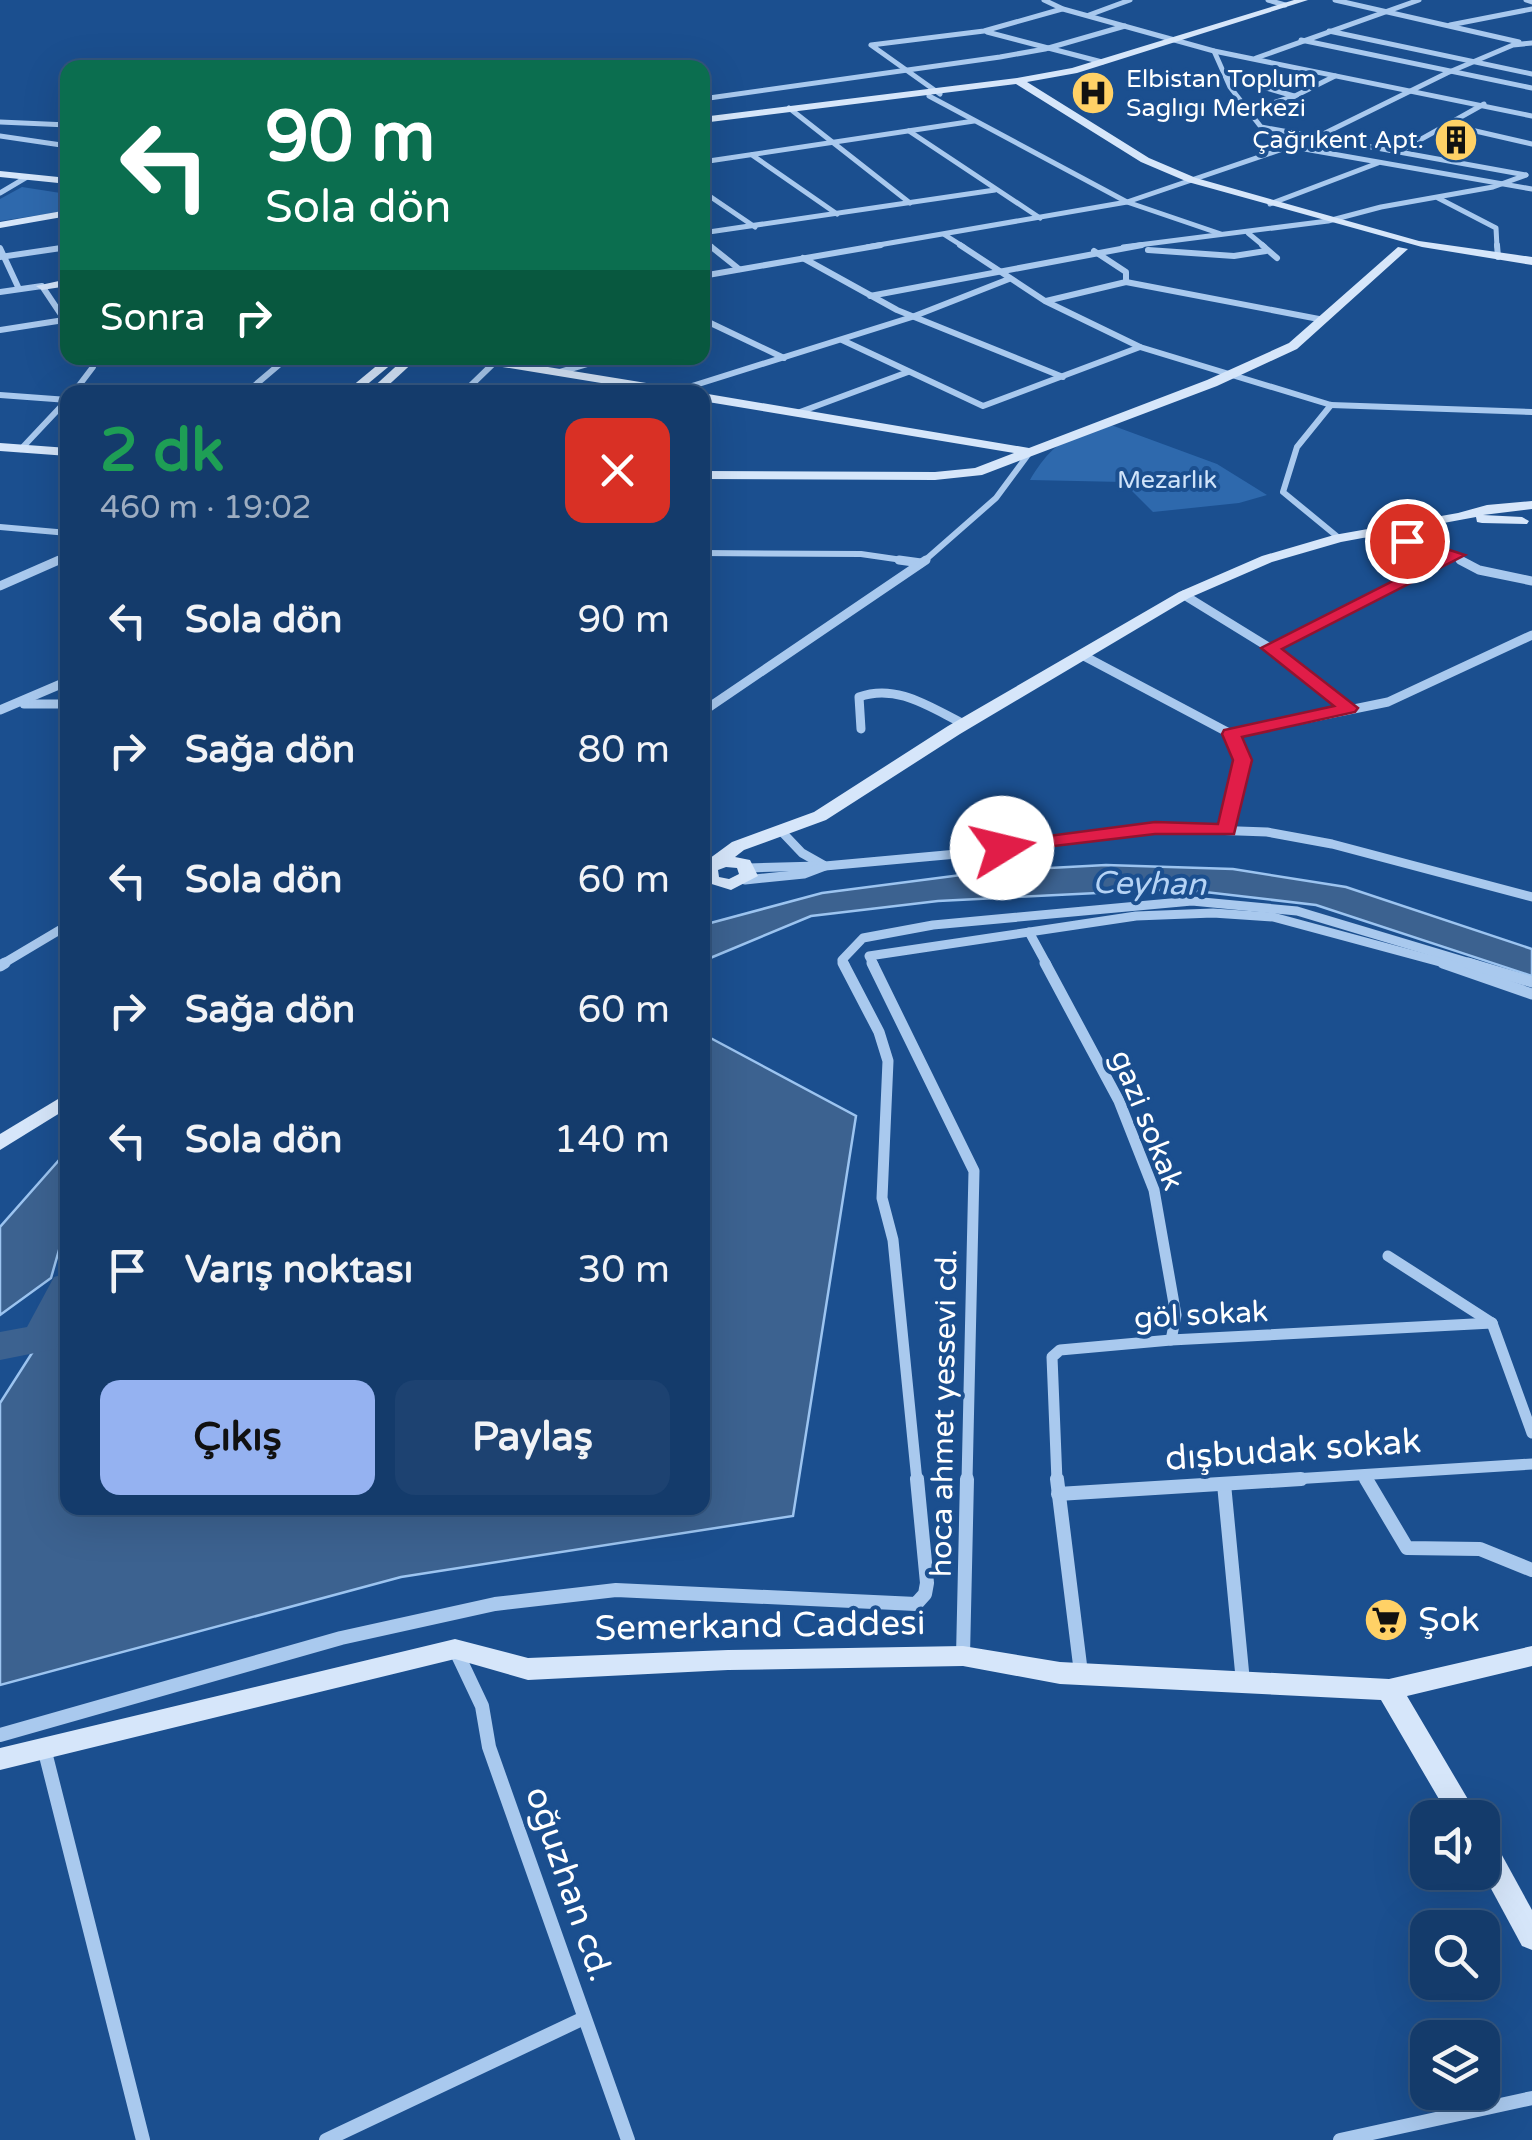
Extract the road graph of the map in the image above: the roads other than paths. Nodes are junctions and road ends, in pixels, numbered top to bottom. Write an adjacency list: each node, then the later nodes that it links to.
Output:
1 (1044, 0): 9 (street)
2 (1130, 0): 11 (street)
3 (1268, 0): 8 (street)
4 (1303, 0): 8 (street)
5 (1335, 0): 10 (street)
6 (1418, 0): 10 (street)
7 (1530, 4): 13 (street)
8 (1285, 5): 17 (street)
9 (1063, 9): 11 (street); 14 (street)
10 (1378, 12): 13 (street); 15 (street)
11 (1088, 15): 12 (street)
12 (1127, 26): 17 (street); 19 (street)
13 (1444, 26): 18 (street)
14 (984, 31): 19 (street); 24 (street)
15 (1329, 31): 16 (street); 23 (street)
16 (1301, 40): 21 (street); 25 (street)
17 (1178, 41): 20 (street); 22 (street)
18 (1530, 44): 23 (street)
19 (1044, 49): 22 (street); 24 (street)
20 (1214, 51): 21 (street); 28 (street)
21 (1256, 59): 27 (street)
22 (1102, 62): 29 (street)
23 (1473, 62): 25 (street); 26 (street)
24 (904, 70): 32 (street); 34 (street)
25 (1452, 72): 30 (street); 31 (street)
26 (1532, 74)
27 (1336, 76): 31 (street); 33 (street)
28 (1226, 77): 33 (street); 37 (street)
29 (1018, 81): 32 (street); 58 (street)
30 (1532, 88)
31 (1412, 90): 35 (street); 46 (street)
32 (935, 93): 36 (street); 39 (street)
33 (1295, 96): 37 (street)
34 (710, 97)
35 (1484, 104): 38 (street); 43 (street)
36 (793, 111): 41 (street); 47 (street)
37 (1248, 111): 46 (street)
38 (1532, 116)
39 (975, 120): 44 (street); 66 (street)
40 (0, 122): 42 (street)
41 (710, 122)
42 (60, 124)
43 (1443, 124): 48 (street); 51 (street)
44 (908, 130): 47 (street); 62 (street)
45 (0, 136): 49 (street)
46 (1315, 138): 50 (street); 51 (street)
47 (830, 142): 52 (street); 67 (street)
48 (1532, 144)
49 (60, 145)
50 (1292, 147): 54 (street); 58 (street)
51 (1400, 152): 56 (street)
52 (752, 154): 53 (street); 69 (street)
53 (710, 161)
54 (1378, 163): 60 (street); 68 (street)
55 (0, 174): 57 (street)
56 (1529, 175): 60 (street)
57 (27, 177): 59 (street); 63 (street)
58 (1192, 180): 66 (street); 68 (street)
59 (60, 182)
60 (1504, 184): 61 (street); 65 (street)
61 (1532, 189)
62 (995, 190): 67 (street); 71 (street)
63 (0, 194)
64 (710, 196): 74 (street)
65 (1438, 198): 72 (street); 87 (street)
66 (1127, 202): 71 (street); 78 (street)
67 (910, 204): 69 (street)
68 (1270, 204): 72 (street)
69 (837, 214): 74 (street)
70 (60, 215): 73 (street)
71 (1040, 218): 76 (street)
72 (1328, 221): 75 (street); 80 (street)
73 (0, 225)
74 (756, 228): 77 (street)
75 (1248, 233): 78 (street); 85 (street)
76 (944, 234): 88 (street); 91 (street)
77 (710, 235)
78 (1227, 236): 82 (street)
79 (710, 243): 92 (street)
80 (1411, 246): 87 (street); 105 (street)
81 (0, 248): 86 (street)
82 (1128, 248): 84 (street); 85 (street)
83 (60, 249): 86 (street)
84 (1094, 251): 91 (street); 95 (street)
85 (1266, 251): 89 (street)
86 (2, 256): 97 (street)
87 (1498, 257): 90 (street)
88 (803, 258): 92 (street); 101 (street)
89 (1276, 258)
90 (1532, 261)
91 (993, 268): 94 (street); 101 (street)
92 (739, 269): 93 (street)
93 (710, 274)
94 (1010, 279): 102 (street); 104 (street)
95 (1126, 282): 102 (street); 105 (street)
96 (60, 285): 98 (street)
97 (19, 289): 98 (street); 100 (street)
98 (44, 290): 99 (street); 103 (street)
99 (60, 291)
100 (0, 292)
101 (870, 296): 104 (street)
102 (1044, 301): 112 (street)
103 (60, 313)
104 (912, 317): 111 (street); 123 (street)
105 (1324, 320): 122 (street)
106 (60, 323): 110 (street)
107 (710, 323): 108 (street)
108 (714, 325): 109 (street); 113 (street)
109 (710, 326)
110 (0, 330)
111 (841, 340): 113 (street); 121 (street)
112 (1140, 347): 122 (street); 123 (street)
113 (784, 358): 129 (street)
114 (278, 365): 124 (street)
115 (384, 365): 125 (street)
116 (404, 365): 126 (street)
117 (493, 365): 127 (street)
118 (515, 365): 120 (street)
119 (584, 365): 120 (street)
120 (560, 372): 128 (street)
121 (908, 372): 123 (street); 135 (street)
122 (1232, 374): 133 (street); 140 (street)
123 (1064, 378)
124 (255, 385)
125 (360, 385)
126 (382, 385)
127 (471, 385)
128 (618, 385)
129 (697, 385)
130 (0, 395): 132 (street)
131 (710, 398): 135 (street)
132 (60, 399)
133 (1332, 405): 136 (street); 146 (street)
134 (60, 407): 138 (street)
135 (800, 412): 140 (street)
136 (1532, 412)
137 (0, 448): 138 (street)
138 (21, 449): 139 (street)
139 (60, 451)
140 (1030, 452): 141 (street); 150 (street)
141 (710, 475)
142 (1527, 511): 145 (street)
143 (0, 527): 144 (street)
144 (60, 531)
145 (1363, 534): 146 (street); 148 (street)
146 (1339, 538): 153 (street)
147 (710, 553): 150 (street)
148 (1457, 555): 151 (street); 155 (street)
149 (60, 560): 152 (street)
150 (922, 564): 160 (street)
151 (1532, 581)
152 (0, 586)
153 (1184, 594): 155 (street); 156 (street)
154 (1532, 636): 161 (street)
155 (1270, 648): 161 (street)
156 (1082, 655): 163 (street); 165 (street)
157 (60, 684): 158 (street)
158 (15, 704): 159 (street); 162 (street)
159 (60, 704)
160 (710, 707)
161 (1348, 708): 165 (street)
162 (0, 710)
163 (964, 724): 164 (street); 167 (street)
164 (861, 729)
165 (1231, 734): 166 (street)
166 (1227, 830): 169 (street); 175 (street)
167 (783, 833): 168 (street); 169 (street); 171 (street)
168 (710, 866)
169 (825, 866): 171 (street)
170 (710, 867): 171 (street)
171 (746, 871): 173 (street)
172 (710, 874): 173 (street)
173 (723, 884): 174 (street)
174 (710, 888)
175 (1532, 897)
176 (60, 930): 178 (street)
177 (1029, 932): 180 (street); 185 (street, gazi sokak); 193 (street, hoca ahmet yessevi cd.)
178 (0, 966)
179 (1532, 982): 198 (street)
180 (1532, 994)
181 (60, 1104): 182 (street)
182 (0, 1143)
183 (1388, 1256): 184 (street)
184 (1492, 1323): 185 (street, göl sokak); 186 (street)
185 (1171, 1340): 190 (street, göl sokak)
186 (1532, 1434)
187 (1532, 1464): 188 (street, dışbudak sokak)
188 (1364, 1476): 189 (street, dışbudak sokak); 191 (street)
189 (1224, 1484): 190 (street, dışbudak sokak); 196 (street)
190 (1058, 1494): 195 (street)
191 (1532, 1570)
192 (455, 1649): 193 (street, Semerkand Caddesi); 199 (street, Semerkand Caddesi); 204 (street, oğuzhan cd.)
193 (963, 1656): 195 (street, Semerkand Caddesi)
194 (1532, 1656): 197 (street, Semerkand Caddesi)
195 (1080, 1673): 196 (street, Semerkand Caddesi)
196 (1243, 1682): 197 (street, Semerkand Caddesi)
197 (1388, 1690): 201 (street)
198 (0, 1735)
199 (44, 1746): 200 (street, Semerkand Caddesi); 206 (street)
200 (0, 1759)
201 (1454, 1800)
202 (1500, 1879): 203 (street)
203 (1532, 1937)
204 (584, 2018): 207 (street); 208 (street, oğuzhan cd.)
205 (1532, 2098): 209 (street)
206 (143, 2140)
207 (326, 2140)
208 (628, 2140)
209 (1340, 2140)

